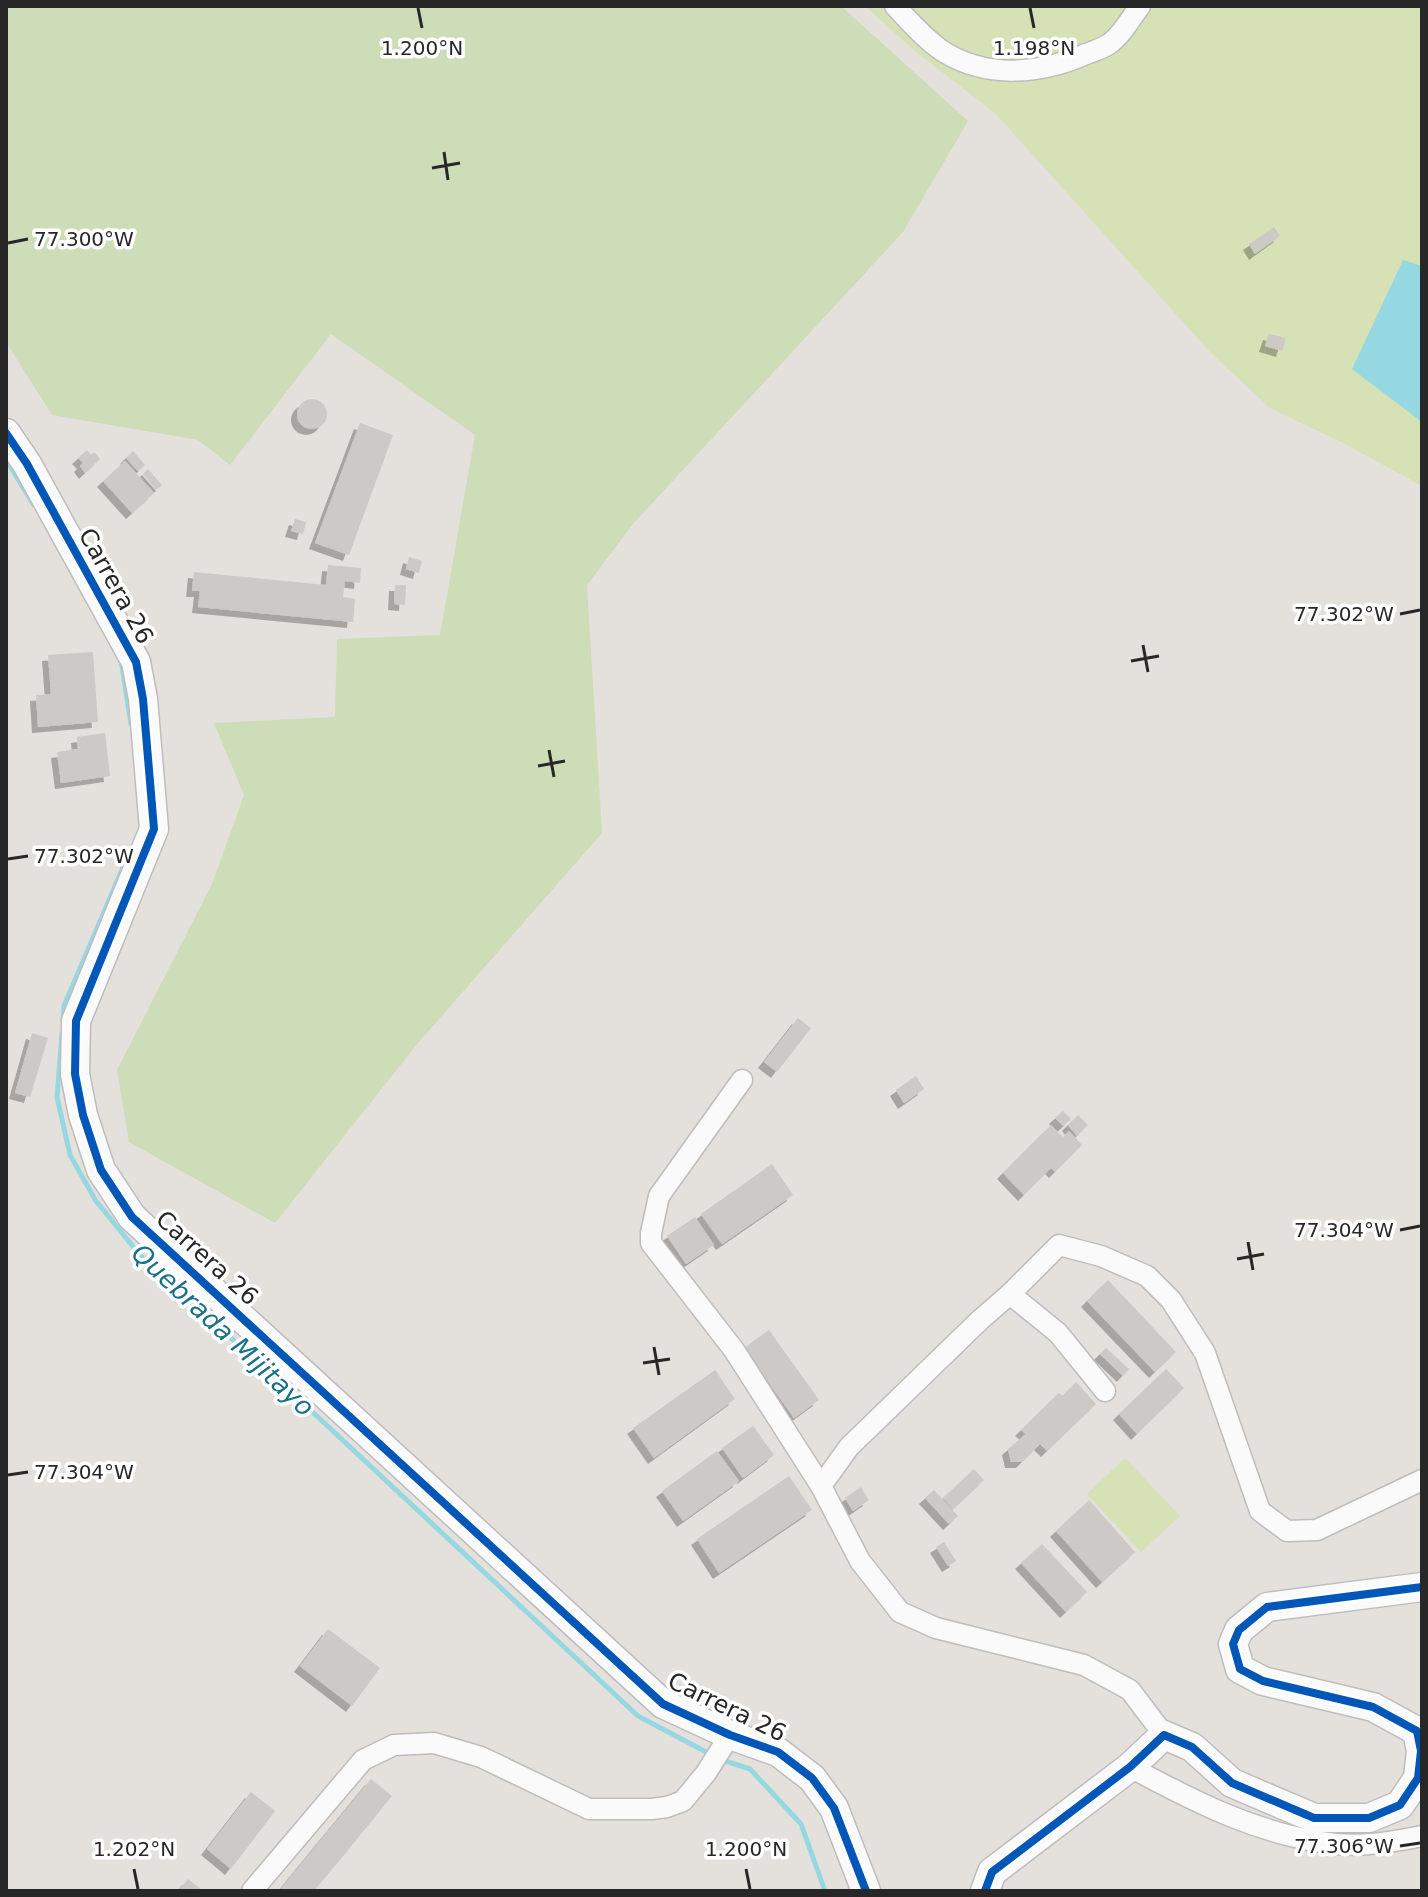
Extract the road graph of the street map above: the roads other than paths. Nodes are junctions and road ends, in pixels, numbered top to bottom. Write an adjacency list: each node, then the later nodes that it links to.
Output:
1 (895, 6): 2 (street)
2 (1140, 6)
3 (6, 433): 10 (street, Carrera 26)
4 (742, 1080): 8 (street)
5 (1010, 1294): 6 (street); 7 (street); 8 (street)
6 (1105, 1391)
7 (1422, 1480)
8 (821, 1486): 11 (street)
9 (1422, 1587): 11 (street)
10 (730, 1735): 14 (street); 15 (street, Carrera 26)
11 (1164, 1735): 12 (street)
12 (1130, 1767): 13 (street); 16 (street)
13 (1422, 1836)
14 (252, 1891)
15 (866, 1891)
16 (985, 1891)

